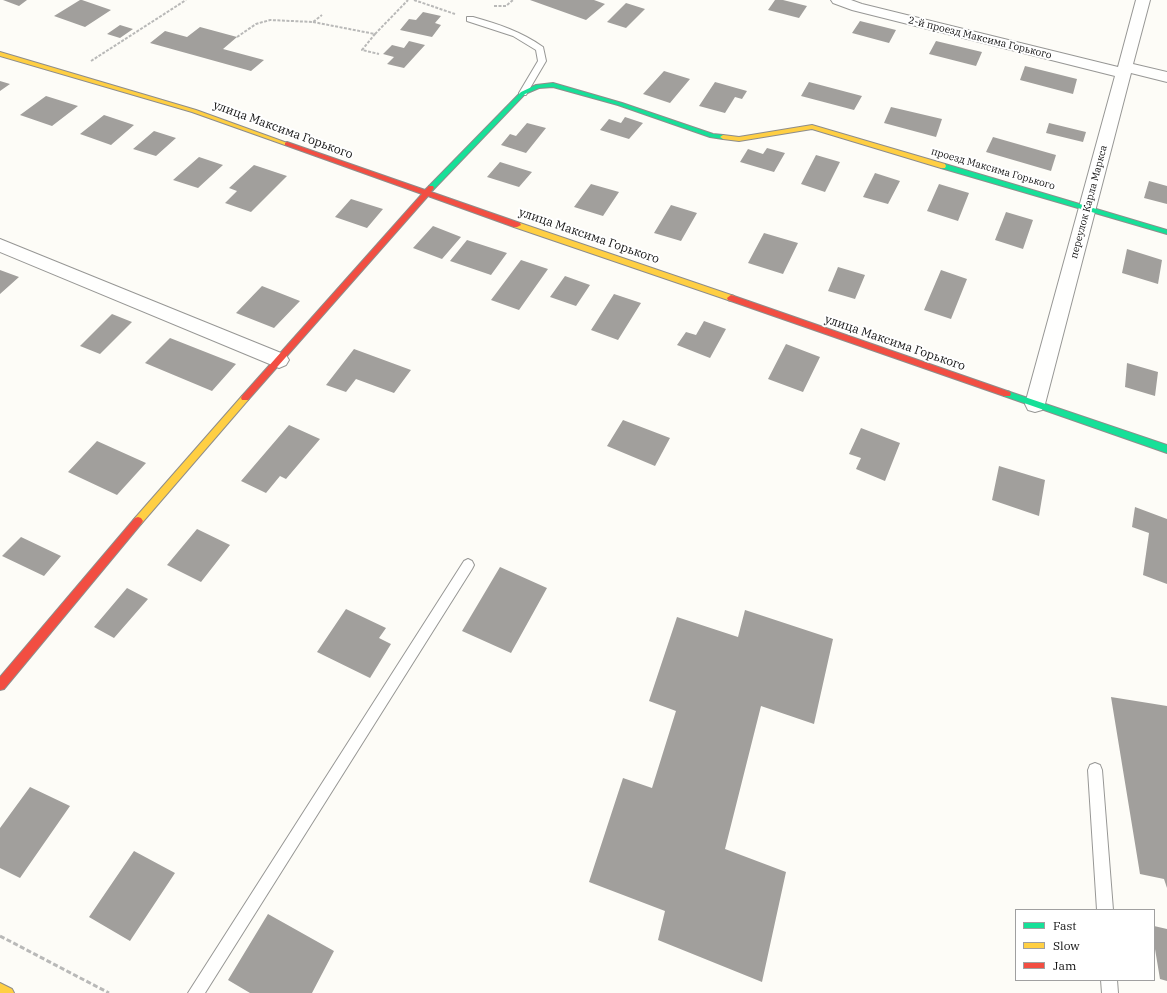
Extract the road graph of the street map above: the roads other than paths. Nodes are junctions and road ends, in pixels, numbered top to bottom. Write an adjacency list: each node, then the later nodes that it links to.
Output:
1 (838, 0): 5 (street, 2-й проезд Максима Горького)
2 (1143, 0): 5 (street, переулок Карла Маркса)
3 (470, 19): 7 (lane)
4 (0, 54): 8 (street, улица Максима Горького)
5 (1125, 70): 6 (street, 2-й проезд Максима Горького); 9 (street, переулок Карла Маркса)
6 (1167, 77)
7 (523, 93): 8 (street); 9 (street, проезд Максима Горького)
8 (427, 193): 12 (street); 13 (street, улица Максима Горького)
9 (1088, 208): 10 (street, проезд Максима Горького); 13 (street, переулок Карла Маркса)
10 (1167, 232)
11 (0, 245): 12 (street)
12 (279, 360): 16 (street)
13 (1035, 404): 14 (street, улица Максима Горького)
14 (1167, 449)
15 (468, 564): 22 (lane)
16 (0, 685)
17 (1095, 770): 18 (lane)
18 (1105, 909)
19 (1109, 981): 23 (lane)
20 (0, 989): 21 (street)
21 (8, 993)
22 (196, 993)
23 (1110, 993)

